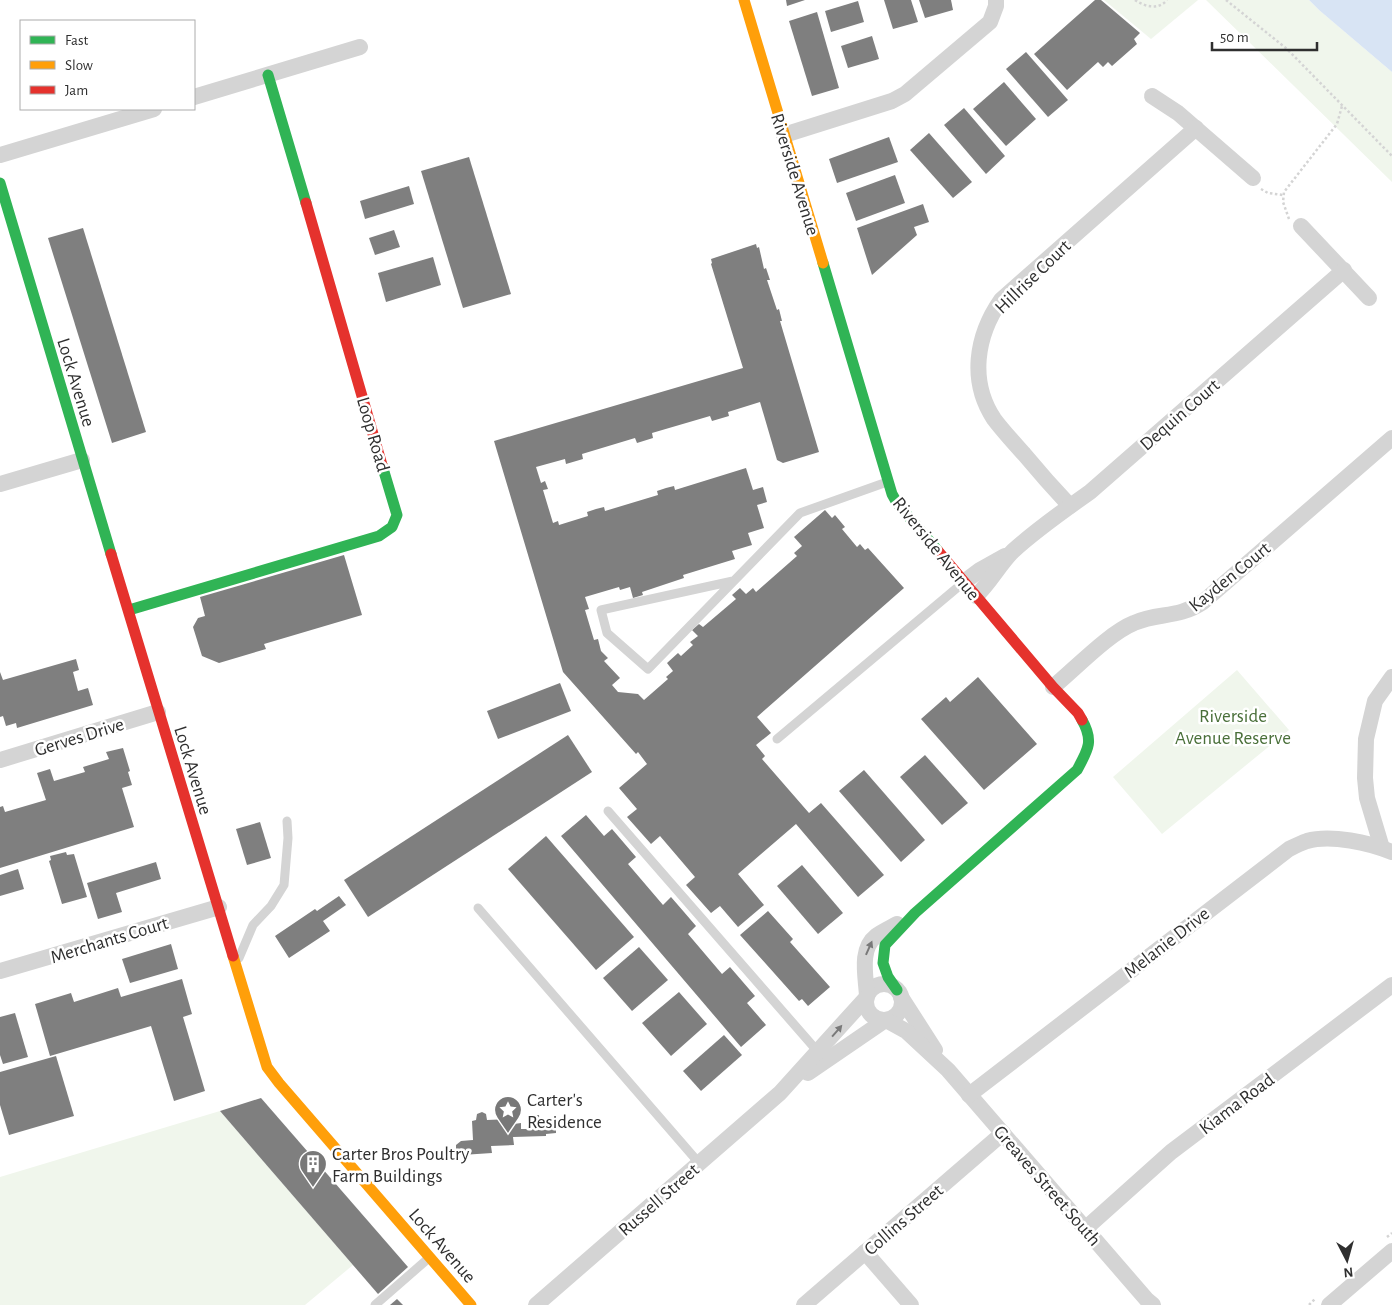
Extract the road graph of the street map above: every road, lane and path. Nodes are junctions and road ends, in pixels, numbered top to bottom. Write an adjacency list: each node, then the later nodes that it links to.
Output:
1 (744, 0): 13 (street, Riverside Avenue)
2 (996, 0): 13 (street)
3 (1135, 0): 4 (path)
4 (1167, 0)
5 (1226, 0): 10 (path)
6 (360, 47): 7 (street)
7 (268, 75): 9 (street); 31 (street, Loop Road)
8 (1152, 96): 12 (street)
9 (195, 97)
10 (1342, 106): 15 (path); 18 (path)
11 (151, 110): 14 (street)
12 (1196, 128): 16 (street); 26 (street, Hillrise Court)
13 (784, 134): 24 (street, Riverside Avenue)
14 (0, 155)
15 (1392, 156)
16 (1253, 178): 18 (path)
17 (0, 182): 23 (street, Lock Avenue)
18 (1283, 195): 19 (path)
19 (1296, 223): 20 (street)
20 (1344, 270): 21 (street); 26 (street, Dequin Court)
21 (1369, 298)
22 (1392, 438): 33 (street, Kayden Court)
23 (82, 460): 25 (street); 31 (street, Lock Avenue)
24 (887, 482): 28 (lane); 29 (street, Riverside Avenue)
25 (0, 484)
26 (1070, 506): 27 (street, Dequin Court)
27 (1011, 553): 29 (street, Dequin Court); 30 (street, Dequin Court)
28 (733, 581): 28 (lane)
29 (964, 582): 30 (street, Riverside Avenue); 35 (lane)
30 (976, 596): 33 (street, Riverside Avenue)
31 (129, 610): 34 (street, Lock Avenue)
32 (1392, 678): 39 (street)
33 (1053, 687): 42 (street, Riverside Avenue)
34 (158, 712): 36 (street, Gerves Drive); 40 (street, Lock Avenue)
35 (776, 739)
36 (0, 760)
37 (608, 811): 49 (lane)
38 (286, 821): 43 (lane)
39 (1387, 850): 51 (street, Melanie Drive)
40 (219, 907): 43 (street, Lock Avenue); 44 (street, Merchants Court)
41 (478, 908): 53 (lane)
42 (915, 913): 46 (street, Riverside Avenue); 47 (street, Riverside Avenue, one-way to 42)
43 (236, 965): 57 (street, Lock Avenue)
44 (0, 972)
45 (1392, 985): 54 (street, Kiama Road)
46 (899, 993): 47 (street); 48 (street); 50 (street, Greaves Street South)
47 (866, 997): 48 (street); 49 (street, Russell Street, one-way to 47)
48 (885, 1020): 49 (street, Russell Street); 50 (street, Greaves Street South)
49 (822, 1057): 53 (street, Russell Street)
50 (948, 1070): 51 (street, Greaves Street South)
51 (969, 1095): 52 (street, Greaves Street South)
52 (1003, 1133): 54 (street, Greaves Street South); 56 (street, Collins Street)
53 (699, 1163): 61 (street, Russell Street)
54 (1085, 1229): 58 (street, Greaves Street South)
55 (1392, 1251): 64 (street)
56 (865, 1252): 62 (street, Collins Street); 63 (street)
57 (430, 1257): 59 (lane); 60 (street, Lock Avenue)
58 (1150, 1303)
59 (375, 1305)
60 (470, 1305)
61 (536, 1305)
62 (804, 1305)
63 (911, 1305)
64 (1329, 1305)

